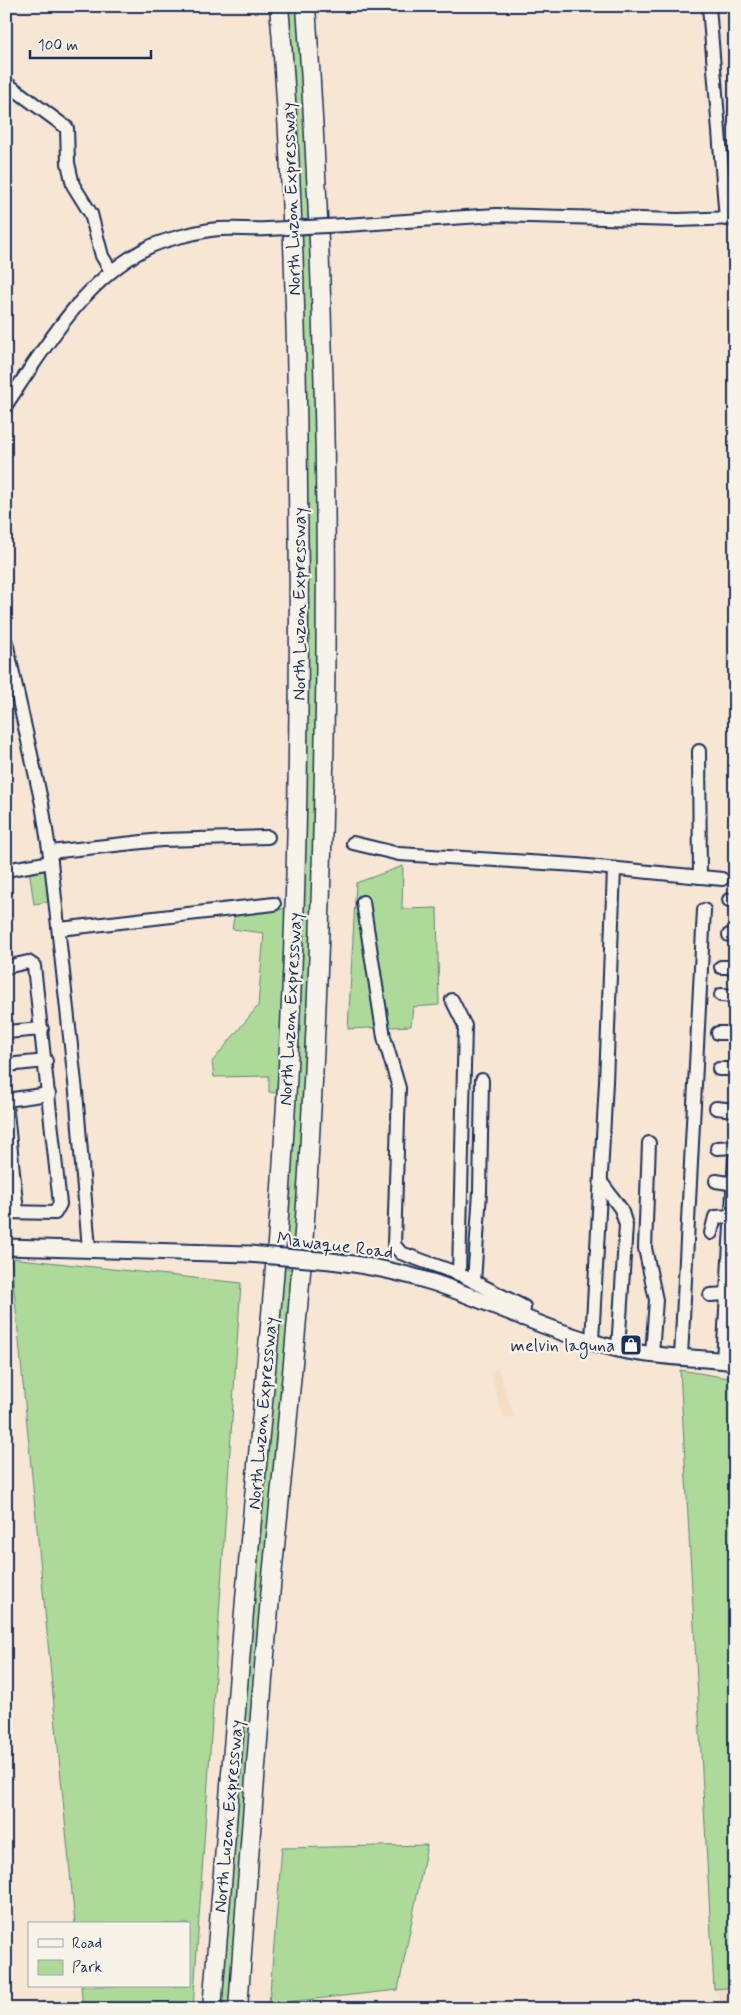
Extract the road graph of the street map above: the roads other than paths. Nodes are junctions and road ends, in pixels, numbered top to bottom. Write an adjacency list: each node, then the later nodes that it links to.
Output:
1 (279, 6): 65 (highway, North Luzon Expressway)
2 (306, 6): 66 (highway, North Luzon Expressway)
3 (709, 6): 5 (street)
4 (6, 83): 6 (street)
5 (730, 218): 6 (street, bridge)
6 (111, 271): 7 (street)
7 (6, 405)
8 (6, 642): 12 (street)
9 (699, 751): 15 (street)
10 (268, 837): 12 (street)
11 (353, 843): 13 (street)
12 (51, 857): 14 (street); 20 (street)
13 (614, 869): 15 (street); 46 (street)
14 (6, 870)
15 (700, 877): 16 (street)
16 (722, 879)
17 (363, 902): 55 (street)
18 (274, 904): 20 (street)
19 (704, 910): 63 (street)
20 (60, 929): 52 (street)
21 (6, 967): 27 (street)
22 (722, 967): 23 (street)
23 (735, 967)
24 (721, 995): 25 (street)
25 (735, 996)
26 (452, 1000): 55 (street)
27 (42, 1029): 28 (street); 31 (street)
28 (6, 1032)
29 (718, 1033): 30 (street)
30 (735, 1033)
31 (46, 1061): 32 (street); 36 (street)
32 (6, 1066)
33 (719, 1068): 34 (street)
34 (735, 1068)
35 (482, 1080): 56 (street)
36 (49, 1094): 37 (street); 48 (street)
37 (6, 1101): 48 (street)
38 (716, 1108): 39 (street)
39 (735, 1110): 40 (street)
40 (735, 1115)
41 (649, 1143): 62 (street)
42 (735, 1147): 43 (street)
43 (717, 1148)
44 (735, 1159): 47 (street)
45 (716, 1181): 47 (street)
46 (601, 1182): 60 (street); 61 (street)
47 (734, 1184): 49 (street)
48 (12, 1212)
49 (732, 1216): 50 (street); 54 (street)
50 (711, 1233)
51 (6, 1247): 52 (main road, Mawaque Road)
52 (89, 1249): 59 (main road, Mawaque Road, bridge)
53 (716, 1256): 54 (street)
54 (730, 1256): 57 (street)
55 (459, 1274): 56 (street)
56 (474, 1282): 59 (street)
57 (727, 1294): 58 (street); 64 (street)
58 (710, 1295)
59 (523, 1319): 60 (main road, Mawaque Road)
60 (592, 1341): 61 (main road, Mawaque Road)
61 (618, 1349): 62 (main road, Mawaque Road)
62 (652, 1354): 63 (main road, Mawaque Road)
63 (681, 1357): 64 (main road, Mawaque Road)
64 (729, 1362)
65 (212, 2009)
66 (238, 2009)

